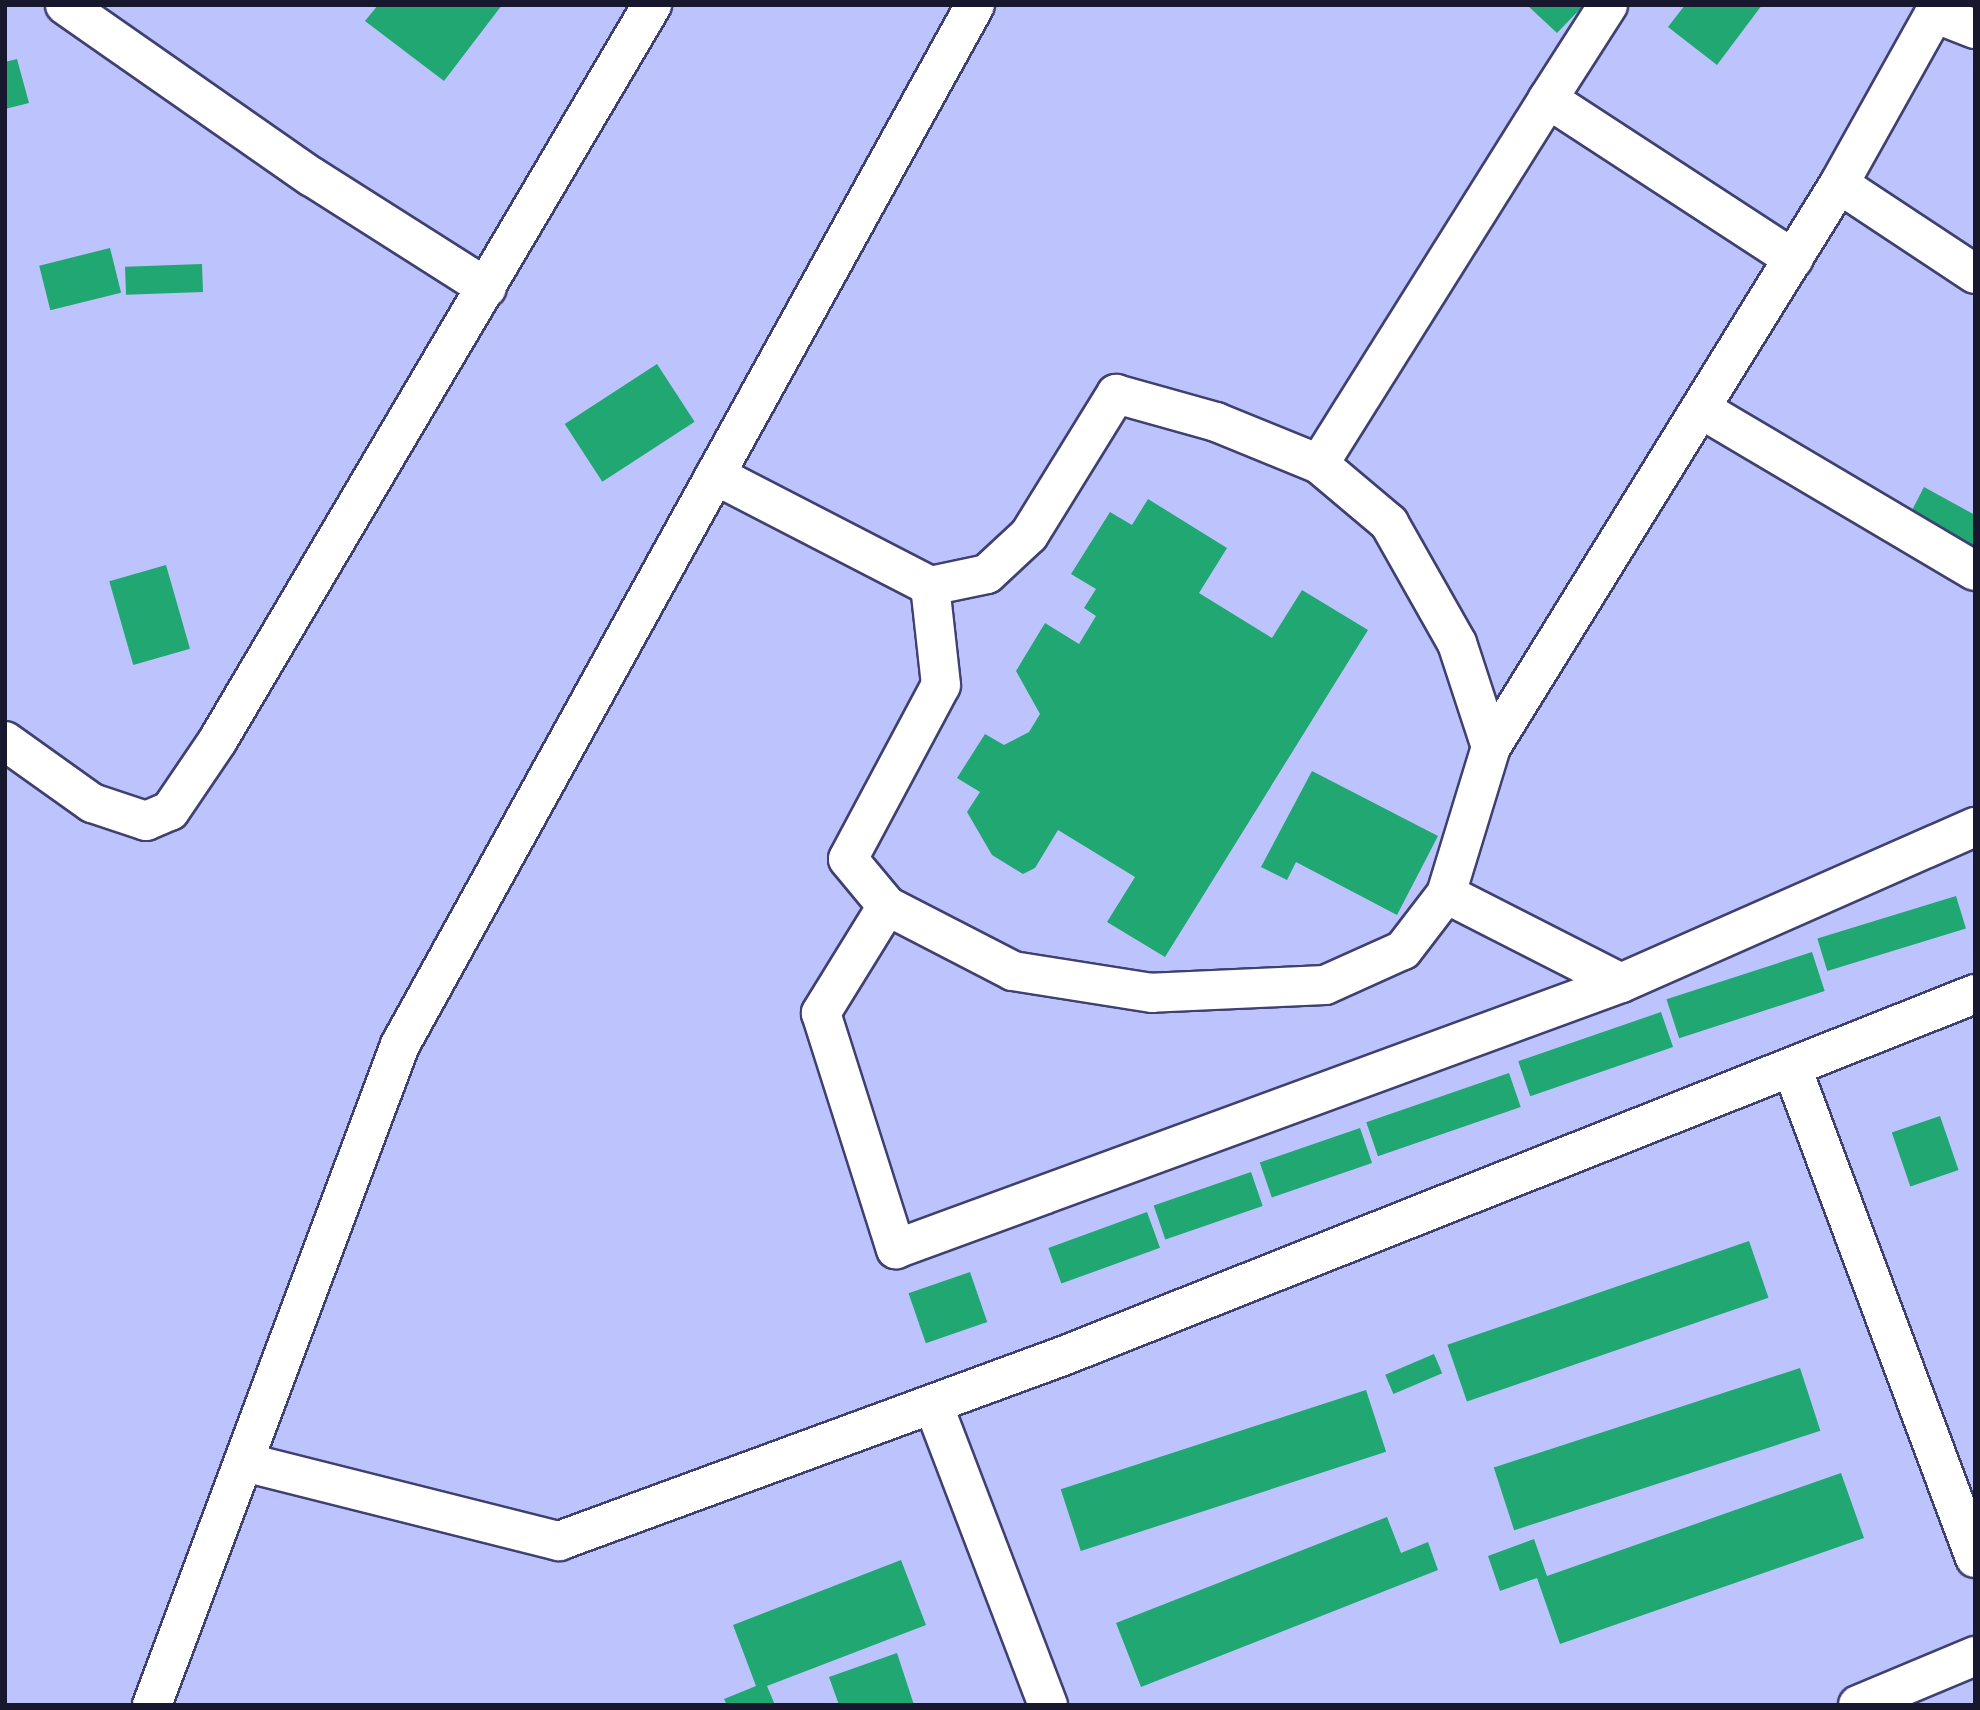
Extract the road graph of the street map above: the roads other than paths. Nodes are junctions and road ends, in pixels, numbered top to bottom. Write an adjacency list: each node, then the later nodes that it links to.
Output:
1 (65, 5): 11 (street)
2 (652, 5): 11 (street)
3 (975, 5): 14 (street)
4 (1608, 5): 7 (street)
5 (1937, 9): 6 (street); 8 (street)
6 (1975, 29)
7 (1548, 99): 9 (street); 13 (street)
8 (1839, 184): 9 (street); 10 (street)
9 (1793, 259): 12 (street)
10 (1975, 274)
11 (487, 288): 17 (street)
12 (1701, 409): 15 (street); 18 (street)
13 (1319, 464): 16 (street); 18 (street)
14 (715, 475): 16 (street); 26 (street)
15 (1975, 571)
16 (930, 586): 21 (street)
17 (5, 741)
18 (1491, 747): 20 (street)
19 (1975, 827): 22 (street)
20 (1446, 894): 21 (street); 22 (street)
21 (887, 905): 22 (street)
22 (1621, 983)
23 (1975, 995): 24 (street)
24 (1792, 1068): 25 (street); 27 (street)
25 (933, 1404): 26 (street); 30 (street)
26 (244, 1462): 29 (street)
27 (1975, 1558)
28 (1975, 1656): 31 (street)
29 (152, 1705)
30 (1048, 1705)
31 (1857, 1705)

